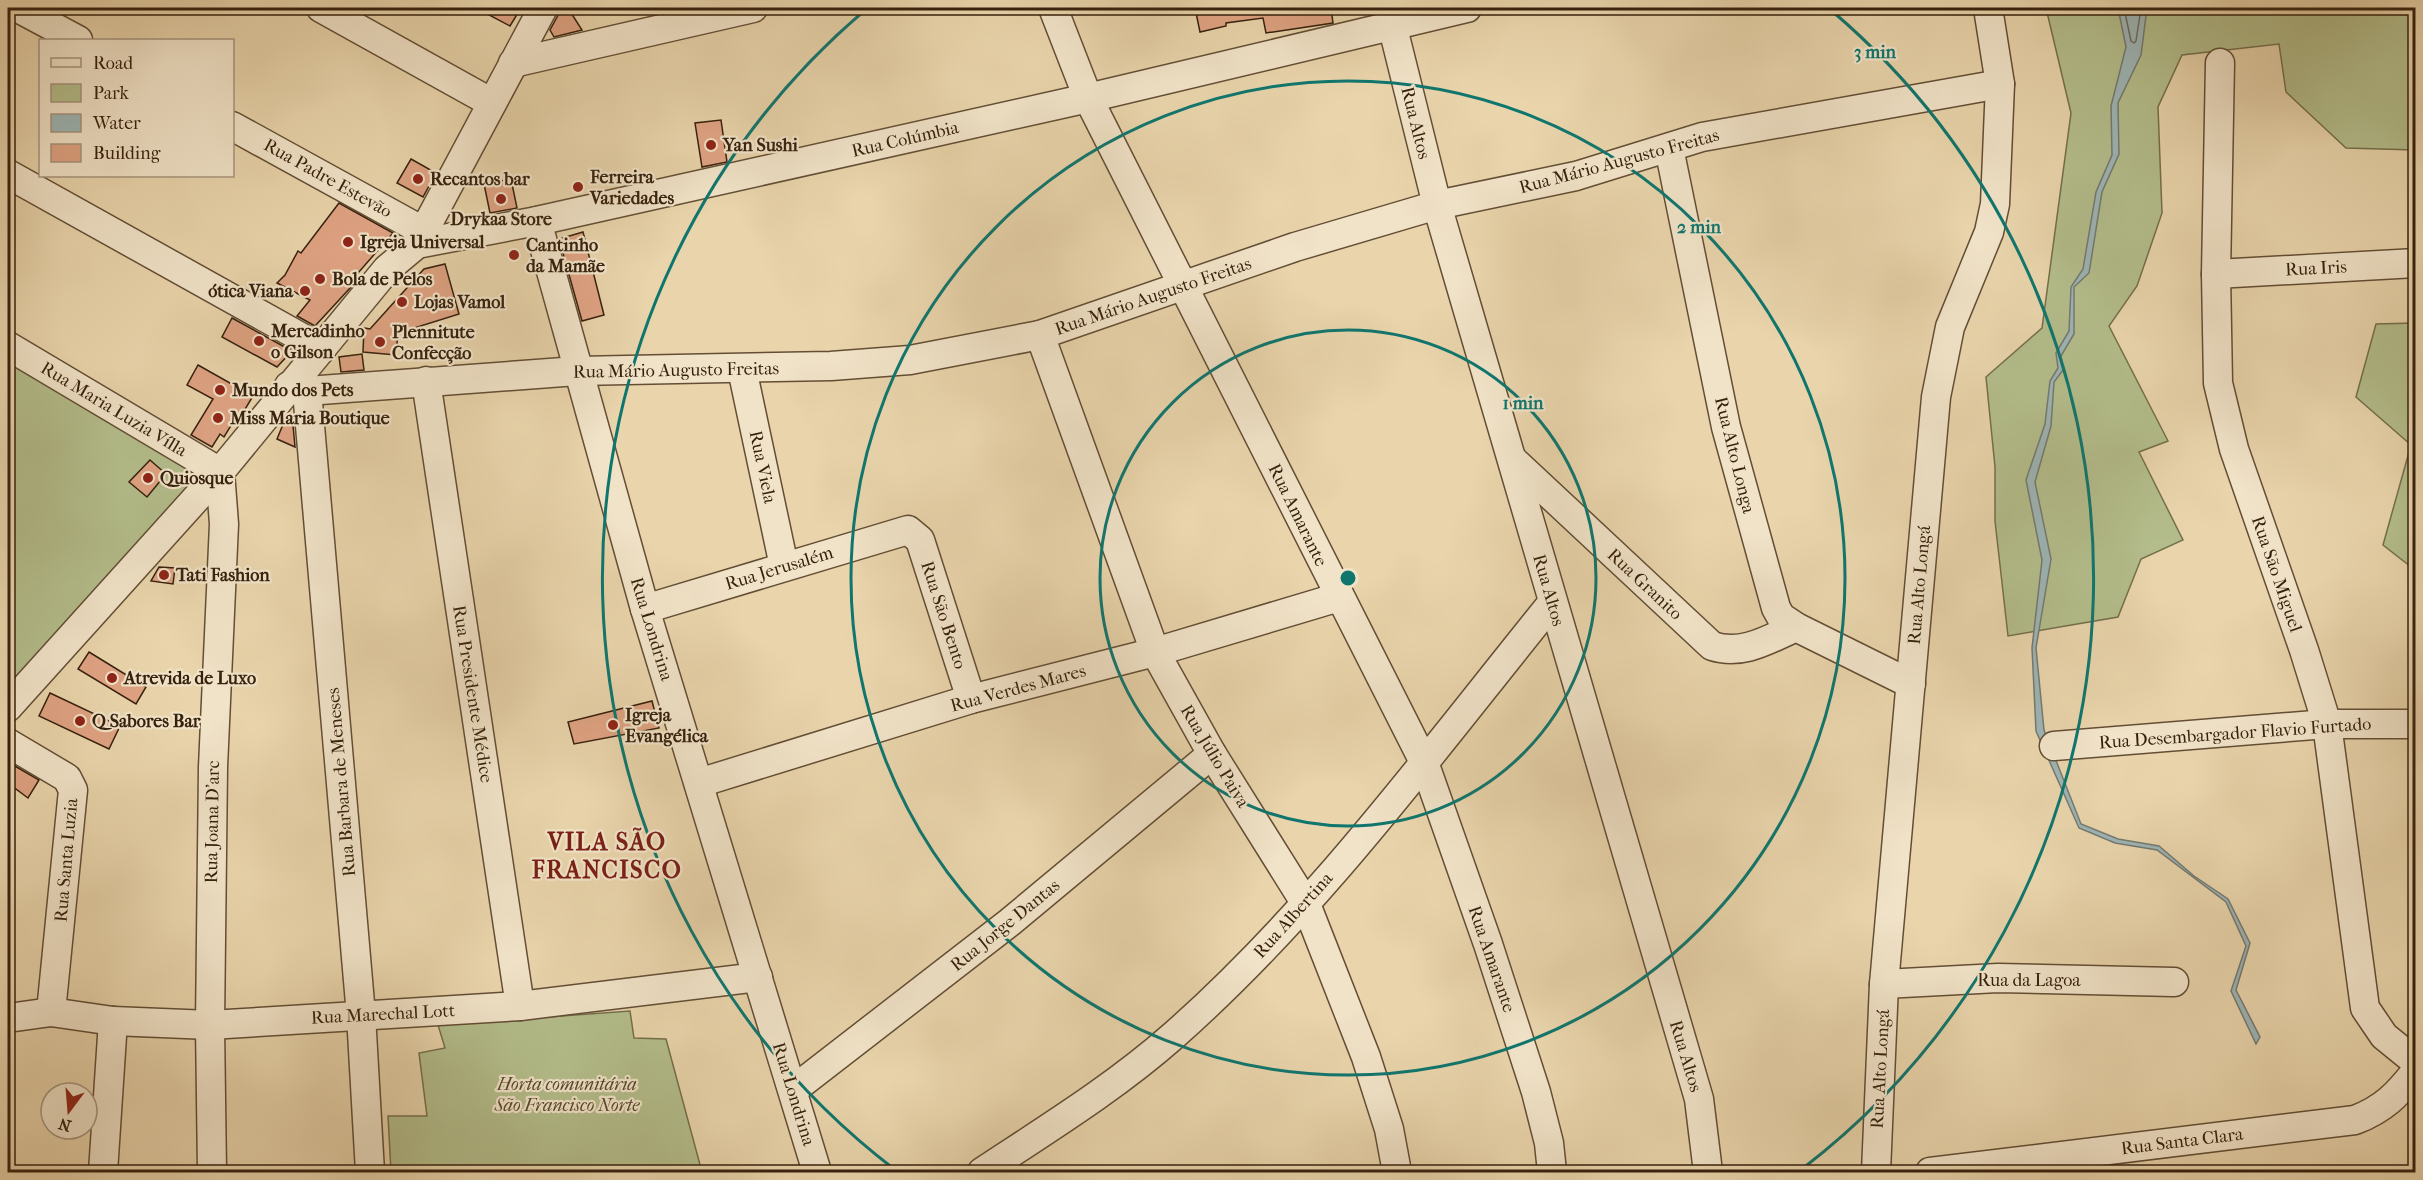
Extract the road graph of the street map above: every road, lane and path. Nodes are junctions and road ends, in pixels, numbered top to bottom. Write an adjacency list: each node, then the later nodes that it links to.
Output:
1 (18, 8): 9 (street)
2 (321, 8): 14 (street)
3 (543, 8): 10 (street)
4 (753, 8): 10 (street)
5 (1053, 8): 13 (street, Rua Amarante)
6 (1467, 8): 8 (street, Rua Colúmbia)
7 (1988, 8): 12 (street, Rua Alto Longá)
8 (1390, 16): 13 (street, Rua Colúmbia); 18 (street, Rua Altos)
9 (76, 39)
10 (513, 63): 14 (street)
11 (2220, 63): 22 (street, Rua São Miguel)
12 (2000, 84): 16 (street, Rua Mário Augusto Freitas); 40 (street, Rua Alto Longá)
13 (1088, 98): 19 (street, Rua Colúmbia); 23 (street, Rua Amarante)
14 (492, 103): 20 (street)
15 (234, 127): 20 (street, Rua Padre Estevão)
16 (1669, 147): 18 (street, Rua Mário Augusto Freitas); 38 (street, Rua Alto Longa)
17 (8, 174): 26 (street)
18 (1437, 205): 23 (street, Rua Mário Augusto Freitas); 31 (street, Rua Altos)
19 (537, 221): 20 (street, Rua Colúmbia); 28 (street, Rua Londrina)
20 (420, 238): 26 (street)
21 (2415, 262): 22 (street, Rua Iris)
22 (2216, 274): 43 (street, Rua São Miguel)
23 (1184, 284): 24 (street, Rua Mário Augusto Freitas); 35 (street, Rua Amarante)
24 (1040, 335): 27 (street, Rua Mário Augusto Freitas); 39 (street, Rua Júlio Paiva)
25 (8, 346): 32 (street, Rua Maria Luzia Vílla)
26 (322, 349): 30 (street)
27 (742, 369): 28 (street, Rua Mário Augusto Freitas); 34 (street, Rua Viela)
28 (577, 371): 29 (street, Rua Mário Augusto Freitas); 37 (street, Rua Londrina)
29 (426, 381): 30 (street, Rua Mário Augusto Freitas); 54 (street, Rua Presidente Médice)
30 (298, 389): 32 (street); 56 (street, Rua Barbara de Meneses)
31 (1514, 461): 36 (street, Rua Altos); 38 (street, Rua Granito)
32 (220, 472): 42 (street); 59 (street, Rua Joana D'arc)
33 (913, 532): 34 (street, Rua Jerusalém); 41 (street, Rua São Bento)
34 (784, 566): 37 (street, Rua Jerusalém)
35 (1339, 597): 39 (street, Rua Verdes Mares); 48 (street, Rua Amarante)
36 (1552, 603): 48 (street, Rua Albertina); 70 (street, Rua Altos)
37 (645, 609): 49 (street, Rua Londrina)
38 (1796, 627): 40 (street, Rua Alto Longa)
39 (1155, 652): 41 (street, Rua Verdes Mares); 47 (street, Rua Júlio Paiva)
40 (1911, 684): 53 (street, Rua Alto Longá)
41 (971, 699): 49 (street, Rua Verdes Mares)
42 (8, 707)
43 (2327, 724): 44 (street, Rua Desembargador Flavio Furtado); 46 (street, Rua Desembargador Flavio Furtado); 60 (street, Rua São Miguel)
44 (2415, 724)
45 (8, 743): 55 (street, Rua Santa Luzia)
46 (2054, 746)
47 (1212, 754): 50 (street, Rua Júlio Paiva); 62 (street, Rua Jorge Dantas)
48 (1424, 762): 50 (street, Rua Albertina); 69 (street, Rua Amarante)
49 (699, 783): 51 (street, Rua Londrina)
50 (1306, 904): 67 (street, Rua Albertina); 68 (street, Rua Júlio Paiva)
51 (758, 977): 54 (street, Rua Marechal Lott); 62 (street, Rua Londrina)
52 (2174, 982): 53 (street, Rua da Lagoa)
53 (1884, 984): 71 (street, Rua Alto Longá)
54 (520, 1006): 56 (street, Rua Marechal Lott)
55 (51, 1012): 57 (street, Rua Marechal Lott); 58 (street, Rua Marechal Lott)
56 (361, 1016): 59 (street, Rua Marechal Lott); 65 (street, Rua Barbara de Meneses)
57 (8, 1018)
58 (113, 1021): 59 (street, Rua Marechal Lott); 63 (street)
59 (210, 1025): 64 (street, Rua Joana D'arc)
60 (2415, 1062)
61 (2415, 1071): 72 (street, Rua Santa Clara)
62 (793, 1090): 66 (street, Rua Londrina)
63 (102, 1173)
64 (212, 1173)
65 (370, 1173)
66 (817, 1173)
67 (982, 1173)
68 (1397, 1173)
69 (1552, 1173)
70 (1708, 1173)
71 (1876, 1173)
72 (1930, 1173)

